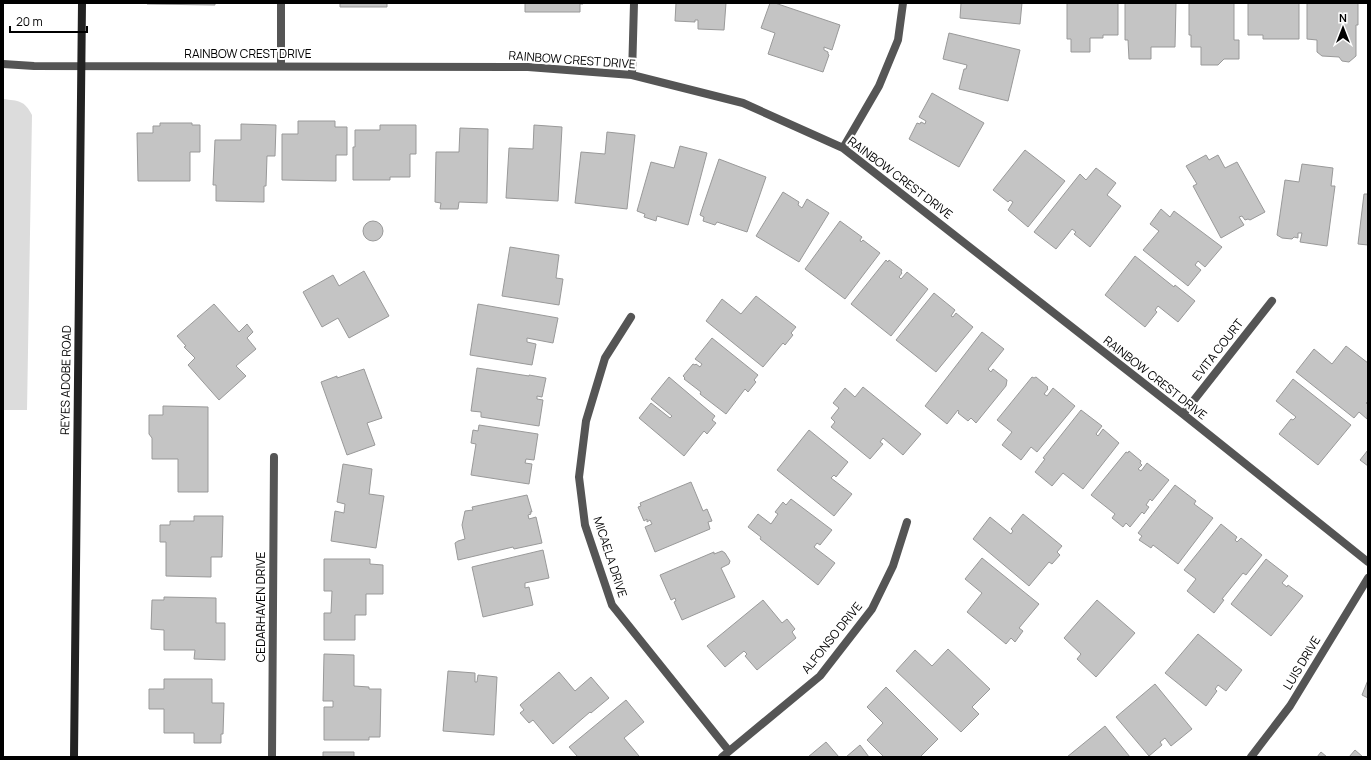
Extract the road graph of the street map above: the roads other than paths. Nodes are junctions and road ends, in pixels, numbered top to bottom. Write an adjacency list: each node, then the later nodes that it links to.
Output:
1 (82, 3): 6 (street, REYES ADOBE ROAD)
2 (281, 3): 7 (street)
3 (634, 3): 8 (street)
4 (902, 3): 9 (street)
5 (3, 64): 6 (street, RAINBOW CREST DRIVE)
6 (81, 66): 7 (street, RAINBOW CREST DRIVE); 18 (street, REYES ADOBE ROAD)
7 (281, 66): 8 (street, RAINBOW CREST DRIVE)
8 (632, 75): 9 (street, RAINBOW CREST DRIVE)
9 (843, 148): 12 (street, RAINBOW CREST DRIVE)
10 (1272, 302): 12 (street, EVITA COURT)
11 (631, 317): 17 (street, MICAELA DRIVE)
12 (1183, 414): 15 (street, RAINBOW CREST DRIVE)
13 (274, 457): 19 (street, CEDARHAVEN DRIVE)
14 (907, 522): 17 (street, ALFONSO DRIVE)
15 (1368, 562)
16 (1368, 578): 21 (street, LUIS DRIVE)
17 (729, 751): 20 (street, ALFONSO DRIVE)
18 (74, 757)
19 (272, 757)
20 (722, 757)
21 (1251, 757)

